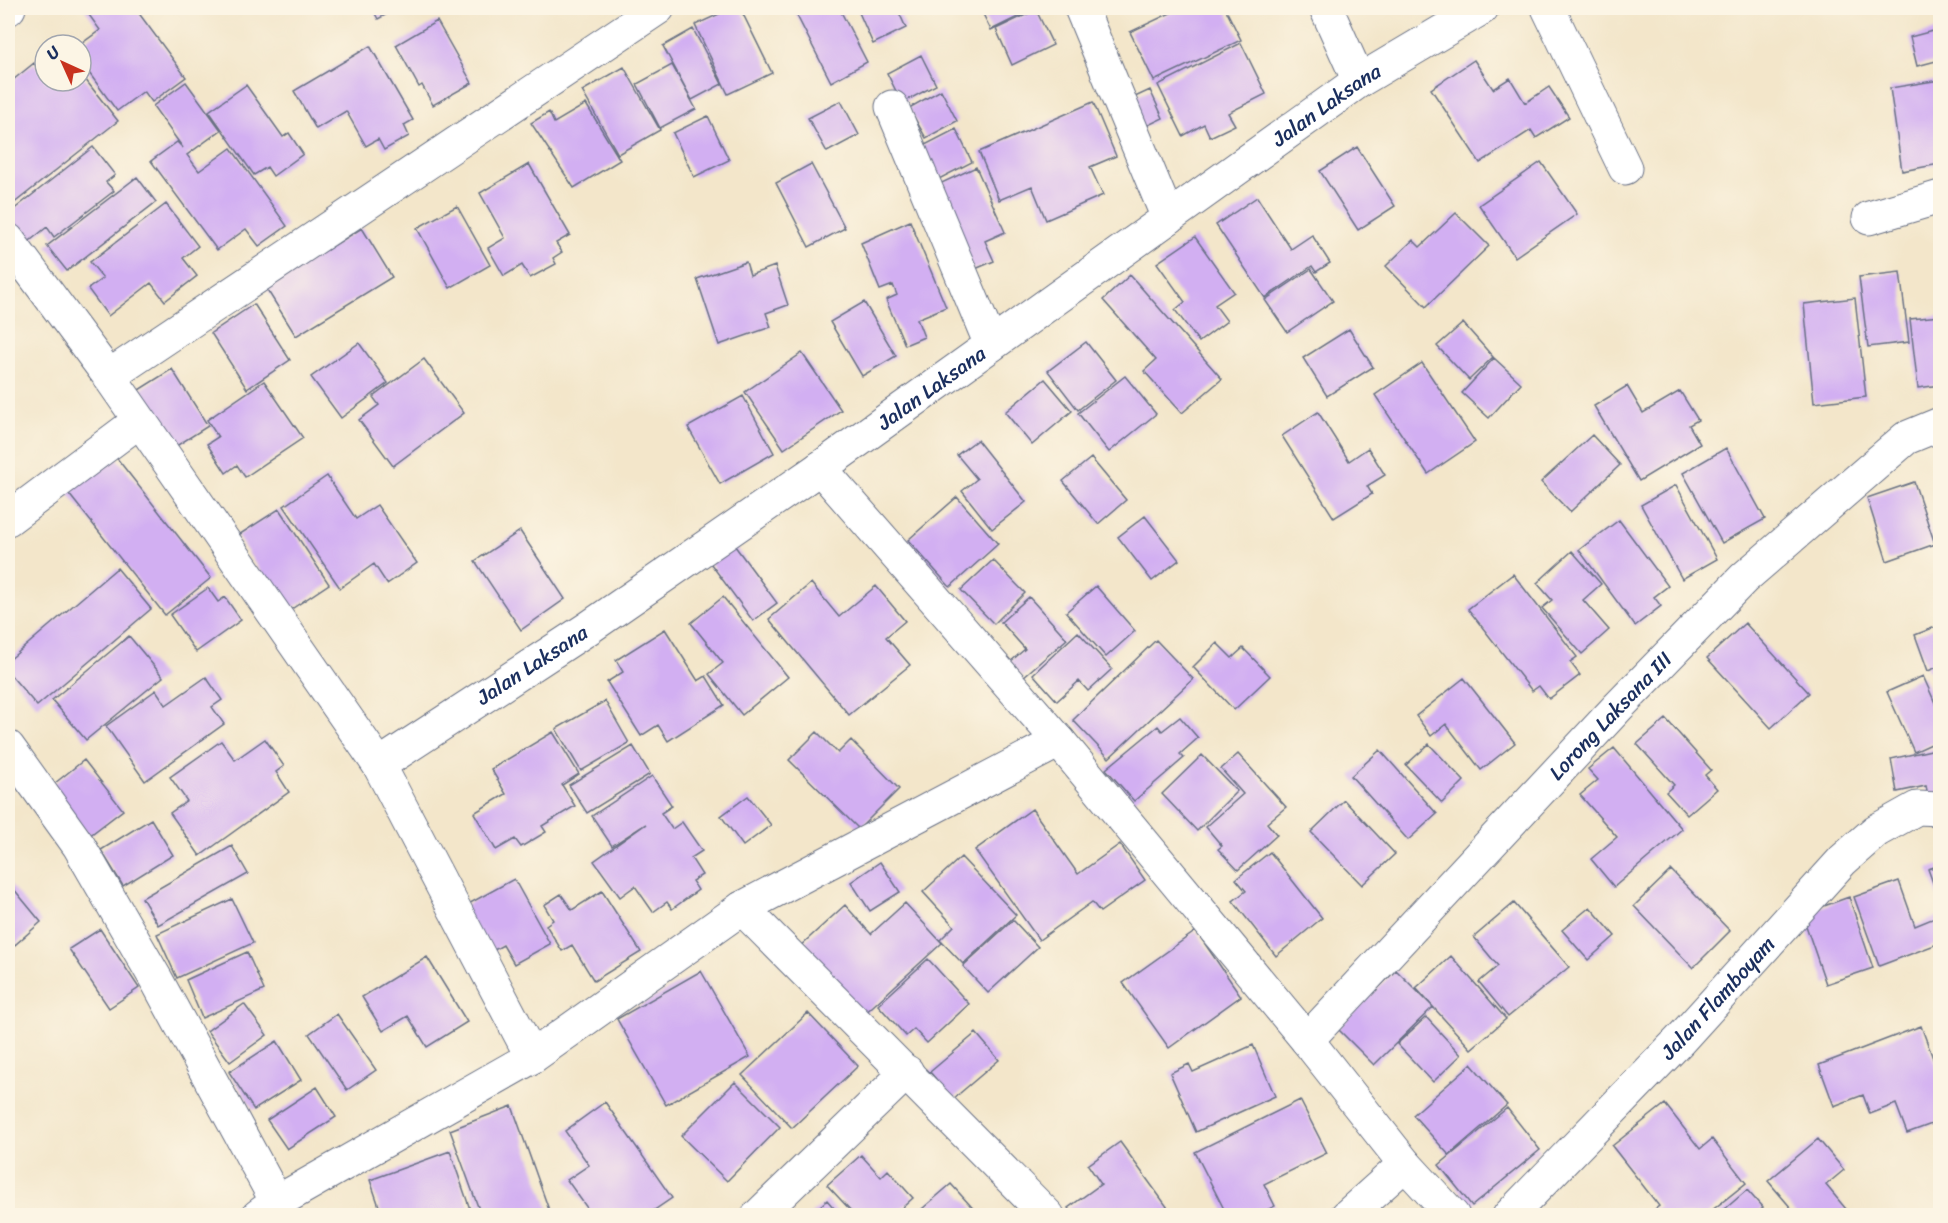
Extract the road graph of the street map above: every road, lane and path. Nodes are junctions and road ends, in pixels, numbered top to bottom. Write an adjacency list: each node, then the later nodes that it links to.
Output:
1 (658, 8): 14 (street)
2 (1081, 8): 10 (street)
3 (1326, 8): 6 (street)
4 (1482, 8): 6 (street, Jalan Laksana)
5 (1548, 8): 8 (street)
6 (1359, 81): 10 (street, Jalan Laksana)
7 (892, 107): 13 (street)
8 (1625, 168)
9 (1941, 197): 11 (street)
10 (1168, 218): 13 (street, Jalan Laksana)
11 (1869, 218)
12 (8, 240): 14 (street)
13 (991, 345): 17 (street, Jalan Laksana)
14 (109, 376): 15 (street)
15 (139, 421): 18 (street); 21 (street)
16 (1941, 424): 24 (street, Lorong Laksana III)
17 (820, 468): 19 (street); 21 (street, Jalan Laksana)
18 (8, 519)
19 (1059, 741): 23 (street); 24 (street)
20 (8, 747): 28 (street)
21 (379, 765): 25 (street)
22 (1941, 809): 33 (street, Jalan Flamboyam)
23 (742, 908): 25 (street); 26 (street)
24 (1307, 1040): 27 (street)
25 (532, 1057): 28 (street)
26 (907, 1072): 29 (street); 30 (street)
27 (1405, 1164): 31 (street); 32 (street)
28 (268, 1209)
29 (758, 1215)
30 (1048, 1215)
31 (1347, 1215)
32 (1453, 1215)
33 (1509, 1215)

